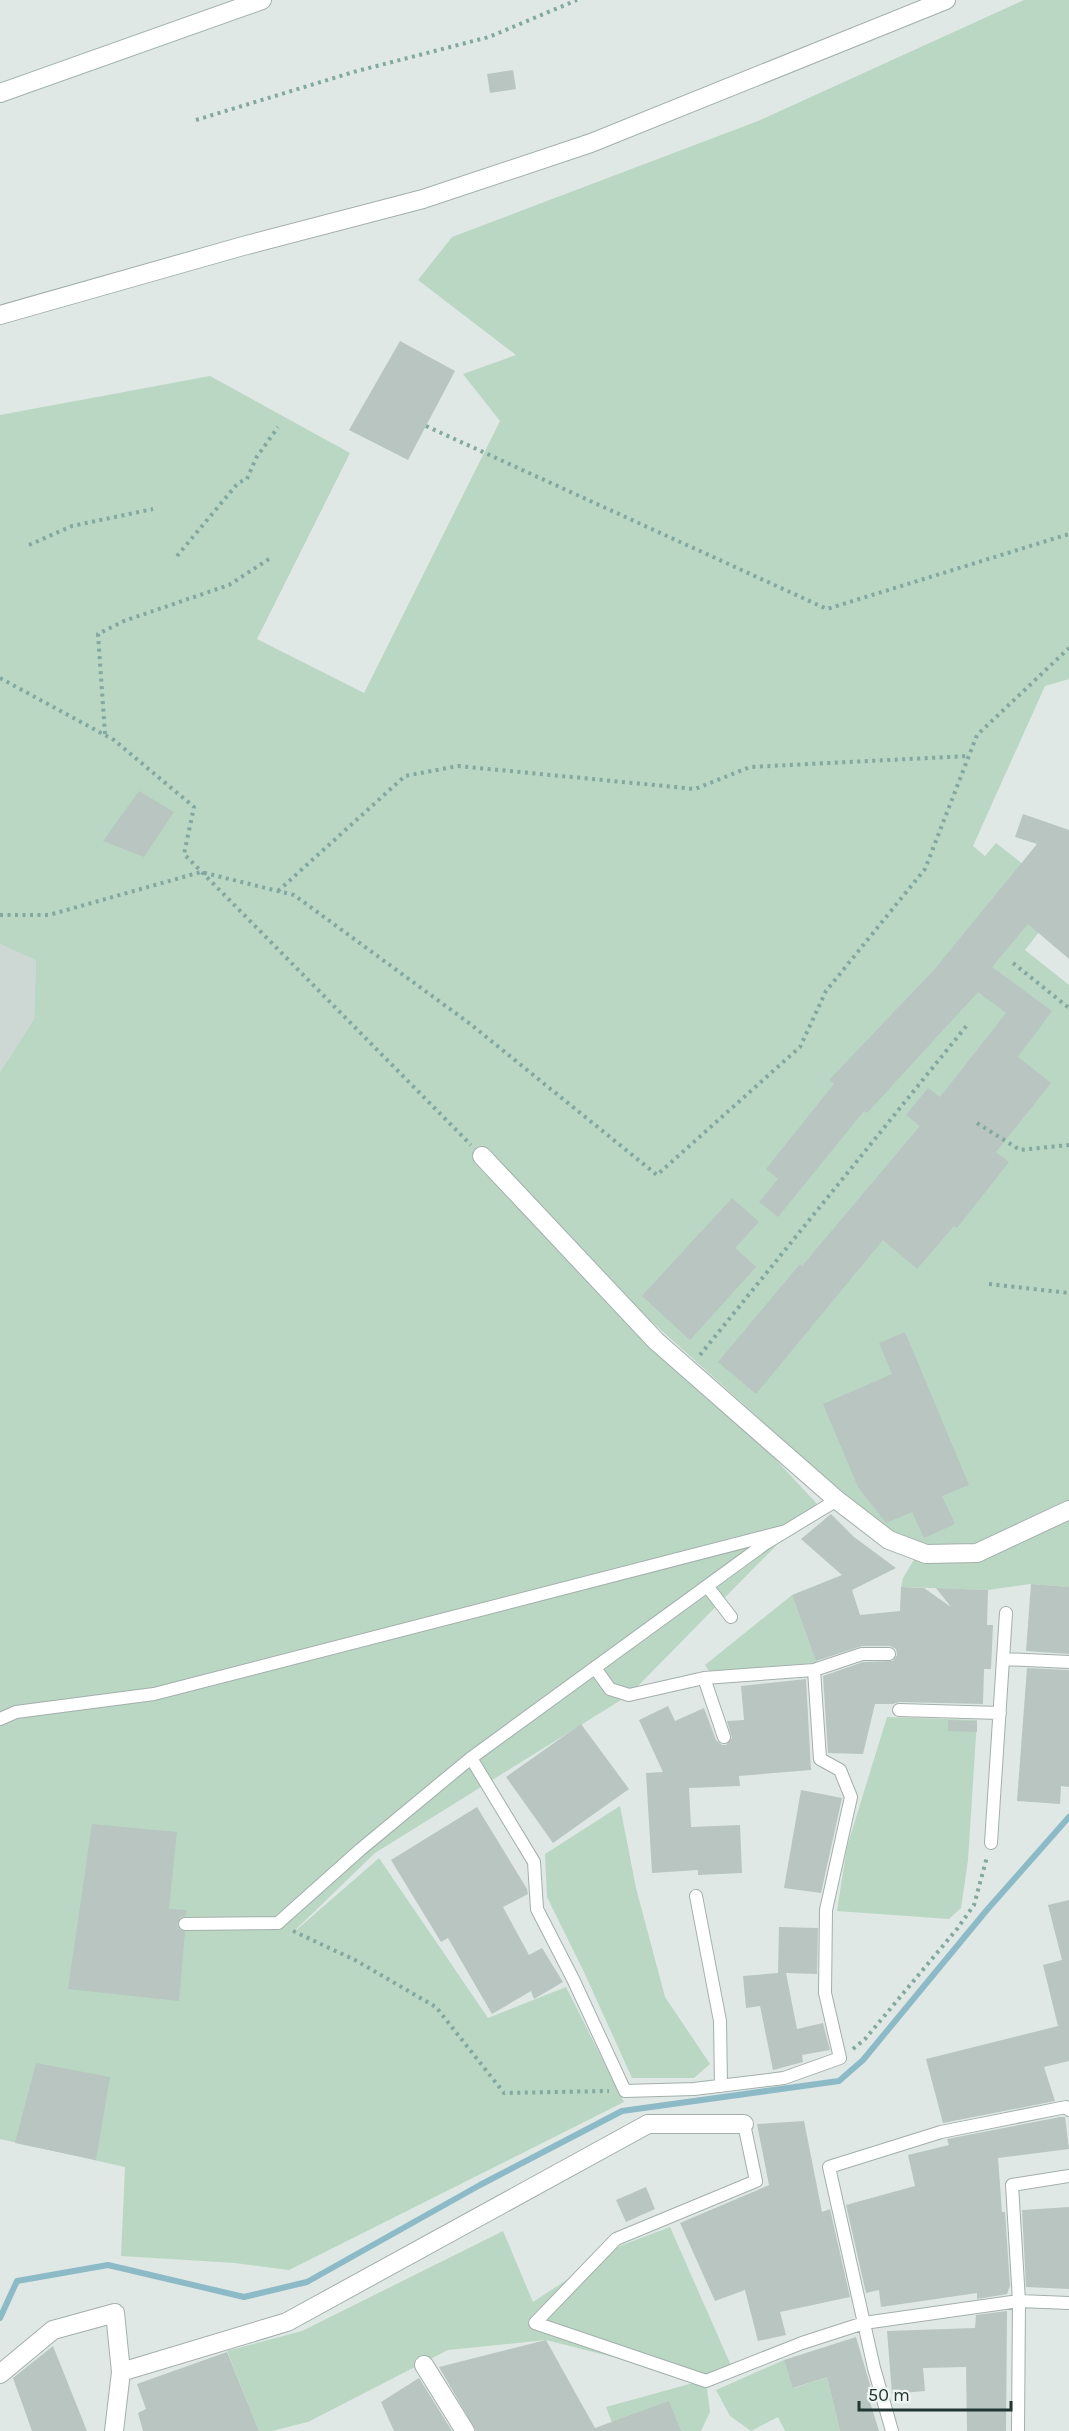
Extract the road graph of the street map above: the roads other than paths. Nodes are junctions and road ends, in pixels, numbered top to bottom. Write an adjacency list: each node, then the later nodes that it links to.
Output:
1 (262, 0): 3 (street)
2 (946, 0): 4 (street)
3 (0, 93)
4 (0, 315)
5 (482, 1156): 6 (street)
6 (837, 1500): 7 (street); 8 (lane)
7 (1069, 1510)
8 (786, 1531): 9 (lane); 20 (lane)
9 (707, 1586): 11 (lane); 15 (lane)
10 (1006, 1612): 13 (lane)
11 (731, 1617)
12 (889, 1654): 16 (lane)
13 (1004, 1659): 14 (lane); 19 (lane)
14 (1069, 1662)
15 (595, 1668): 17 (lane); 22 (lane)
16 (814, 1670): 17 (lane); 26 (lane)
17 (704, 1678): 21 (lane)
18 (899, 1710): 19 (lane)
19 (1000, 1713): 23 (lane)
20 (0, 1719)
21 (724, 1737)
22 (471, 1758): 25 (lane); 26 (lane)
23 (991, 1843)
24 (696, 1896): 26 (lane)
25 (186, 1924)
26 (721, 2086)
27 (1069, 2110): 32 (lane)
28 (744, 2124): 32 (lane); 34 (street)
29 (1069, 2176): 30 (lane)
30 (1019, 2301): 31 (lane); 32 (lane); 39 (lane)
31 (1069, 2303)
32 (864, 2323): 38 (lane)
33 (424, 2365): 37 (street)
34 (121, 2372): 35 (street); 36 (street)
35 (0, 2374)
36 (114, 2431)
37 (465, 2431)
38 (892, 2431)
39 (1018, 2431)

